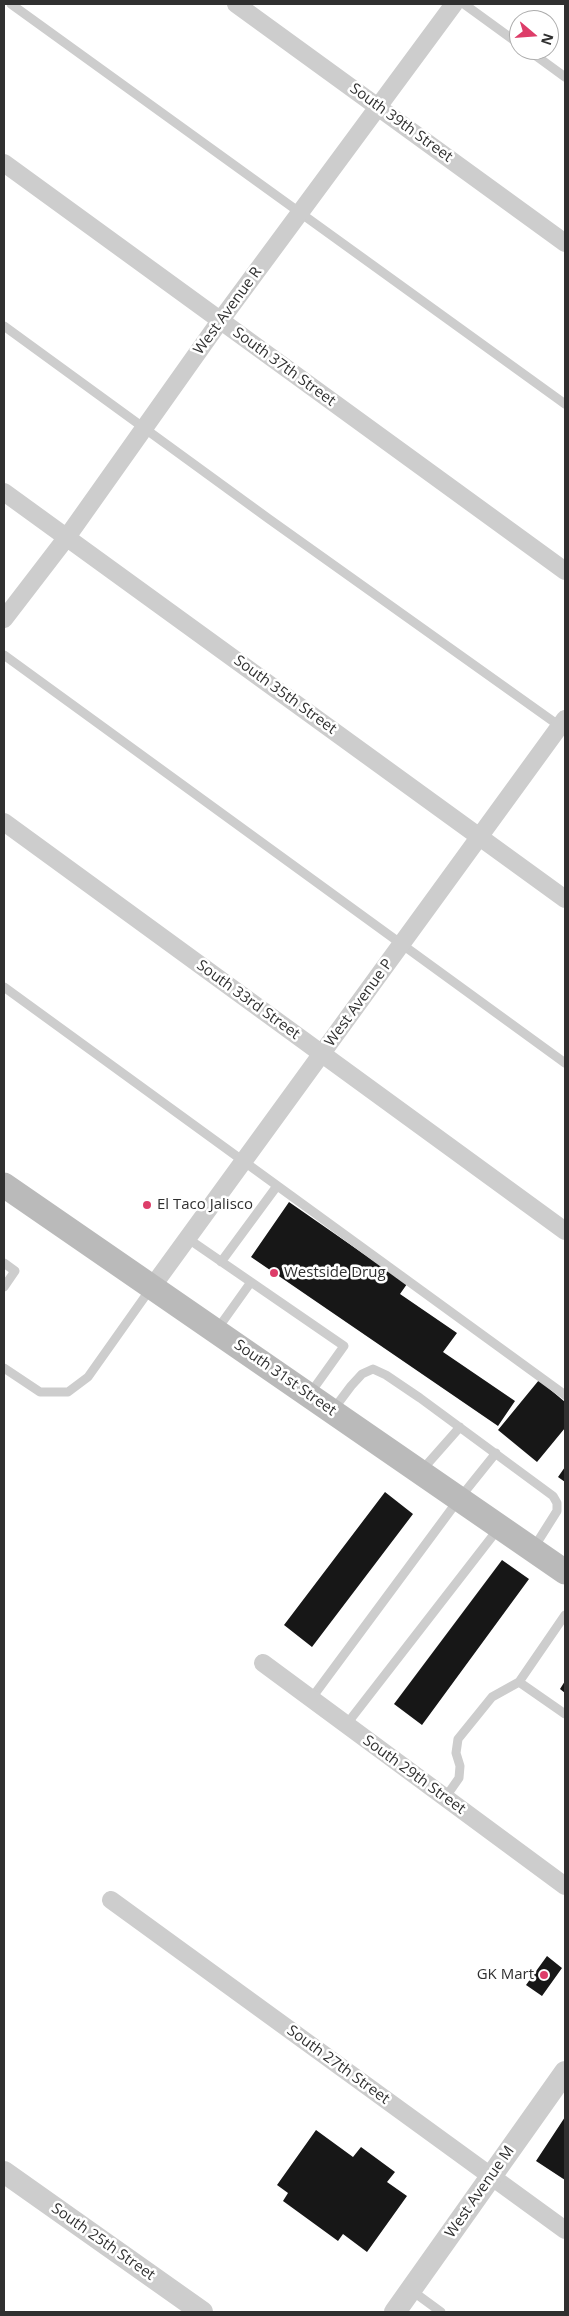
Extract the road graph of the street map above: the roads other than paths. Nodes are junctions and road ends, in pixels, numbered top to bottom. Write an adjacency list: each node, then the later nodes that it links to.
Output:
1 (11, 4): 10 (lane)
2 (236, 4): 8 (street, South 39th Street)
3 (454, 4): 8 (street, West Avenue R)
4 (464, 4): 5 (lane)
5 (509, 37)
6 (542, 60): 7 (lane)
7 (565, 77)
8 (378, 106): 10 (street, West Avenue R); 11 (street, South 39th Street)
9 (4, 163): 12 (street, South 37th Street)
10 (301, 212): 12 (street, West Avenue R); 14 (lane)
11 (565, 242)
12 (220, 321): 15 (street, West Avenue R); 18 (street, South 37th Street)
13 (4, 326): 15 (lane)
14 (565, 404)
15 (145, 427): 17 (street, West Avenue R); 21 (lane)
16 (4, 492): 17 (street, South 35th Street)
17 (67, 537): 19 (street, West Avenue R); 23 (street, South 35th Street)
18 (565, 571)
19 (4, 619)
20 (4, 655): 25 (lane)
21 (563, 725): 23 (street, West Avenue P)
22 (4, 822): 27 (street, South 33rd Street)
23 (480, 836): 24 (street, South 35th Street); 25 (street, West Avenue P)
24 (565, 899)
25 (401, 943): 27 (street, West Avenue P); 28 (lane)
26 (4, 987): 29 (lane)
27 (322, 1054): 29 (street, West Avenue P); 32 (street, South 33rd Street)
28 (565, 1063)
29 (243, 1161): 31 (lane); 33 (street, West Avenue P)
30 (4, 1185): 37 (main road, South 31st Street)
31 (277, 1186): 34 (lane); 42 (lane)
32 (565, 1231)
33 (187, 1238): 34 (lane); 37 (street, West Avenue P)
34 (221, 1262): 36 (lane)
35 (4, 1263): 38 (lane)
36 (251, 1282): 39 (lane); 41 (lane)
37 (152, 1286): 39 (main road, South 31st Street); 40 (lane)
38 (4, 1288)
39 (216, 1331): 41 (main road, South 31st Street)
40 (4, 1368)
41 (309, 1395): 43 (main road, South 31st Street)
42 (565, 1395)
43 (332, 1411): 44 (lane); 46 (main road, South 31st Street)
44 (460, 1427): 45 (lane); 46 (lane)
45 (496, 1453): 47 (lane); 49 (lane)
46 (421, 1472): 47 (main road, South 31st Street)
47 (459, 1499): 48 (main road, South 31st Street); 54 (lane)
48 (500, 1526): 49 (main road, South 31st Street); 56 (lane)
49 (533, 1550): 50 (main road, South 31st Street)
50 (565, 1572)
51 (565, 1615): 53 (lane)
52 (262, 1663): 54 (street, South 29th Street)
53 (519, 1682): 55 (lane); 57 (lane)
54 (311, 1699): 56 (street, South 29th Street)
55 (565, 1714)
56 (346, 1725): 57 (street, South 29th Street)
57 (445, 1798): 58 (street, South 29th Street)
58 (565, 1886)
59 (111, 1900): 62 (street, South 27th Street)
60 (565, 2072): 62 (street, West Avenue M)
61 (4, 2172): 65 (street, South 25th Street)
62 (492, 2177): 63 (street, South 27th Street); 64 (street, West Avenue M)
63 (565, 2230)
64 (411, 2290): 66 (street, West Avenue M); 67 (lane)
65 (202, 2312)
66 (395, 2312)
67 (441, 2312)

